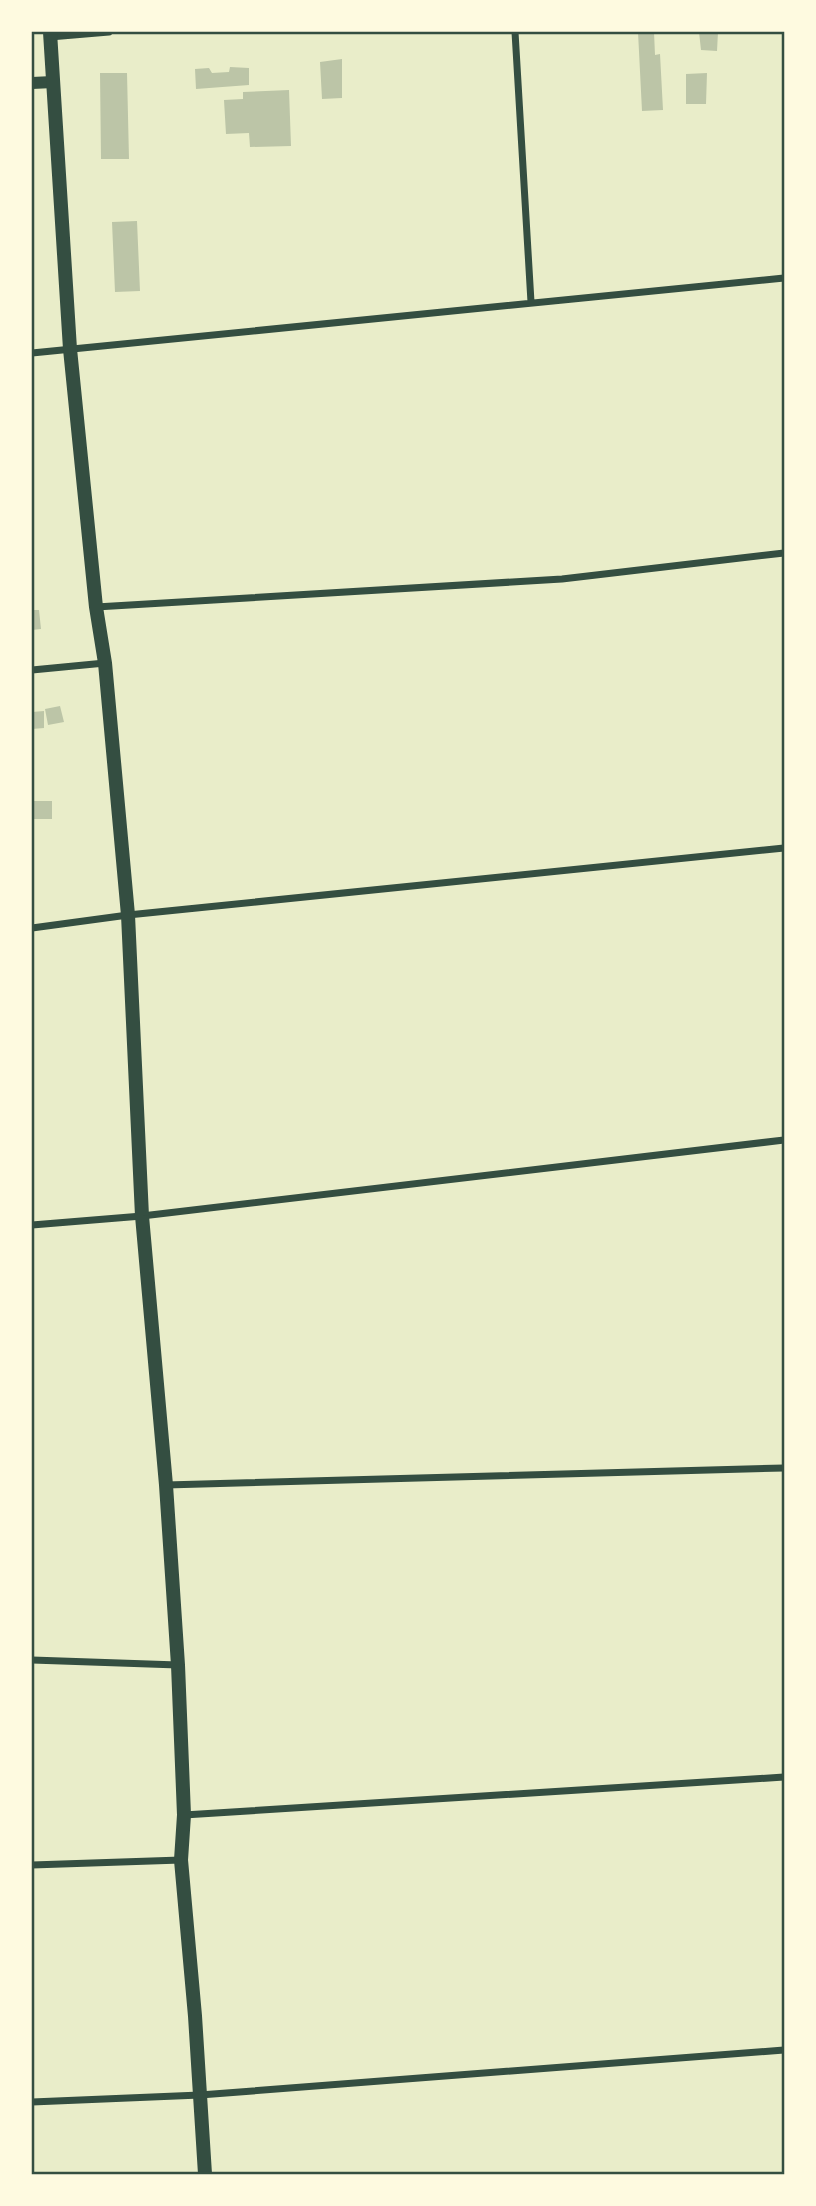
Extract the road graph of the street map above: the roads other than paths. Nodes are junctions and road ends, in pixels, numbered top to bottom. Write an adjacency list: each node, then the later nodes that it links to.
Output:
1 (109, 32): 3 (street)
2 (515, 32): 7 (street)
3 (50, 34): 4 (main road)
4 (53, 82): 5 (street); 8 (main road)
5 (32, 83)
6 (785, 278): 7 (street)
7 (531, 302): 8 (street)
8 (70, 349): 9 (street); 11 (main road)
9 (32, 353)
10 (785, 553): 11 (street)
11 (96, 607): 12 (main road)
12 (105, 663): 13 (street); 15 (main road)
13 (32, 670)
14 (785, 848): 15 (street)
15 (128, 915): 16 (street); 18 (main road)
16 (32, 928)
17 (785, 1140): 18 (street)
18 (142, 1216): 19 (street); 21 (main road)
19 (32, 1225)
20 (785, 1468): 21 (street)
21 (166, 1485): 23 (main road)
22 (32, 1660): 23 (street)
23 (178, 1665): 25 (main road)
24 (785, 1777): 25 (street)
25 (184, 1815): 26 (main road)
26 (181, 1860): 27 (street); 29 (main road)
27 (32, 1865)
28 (785, 2050): 29 (street)
29 (200, 2095): 30 (street); 31 (main road)
30 (32, 2102)
31 (205, 2175)

